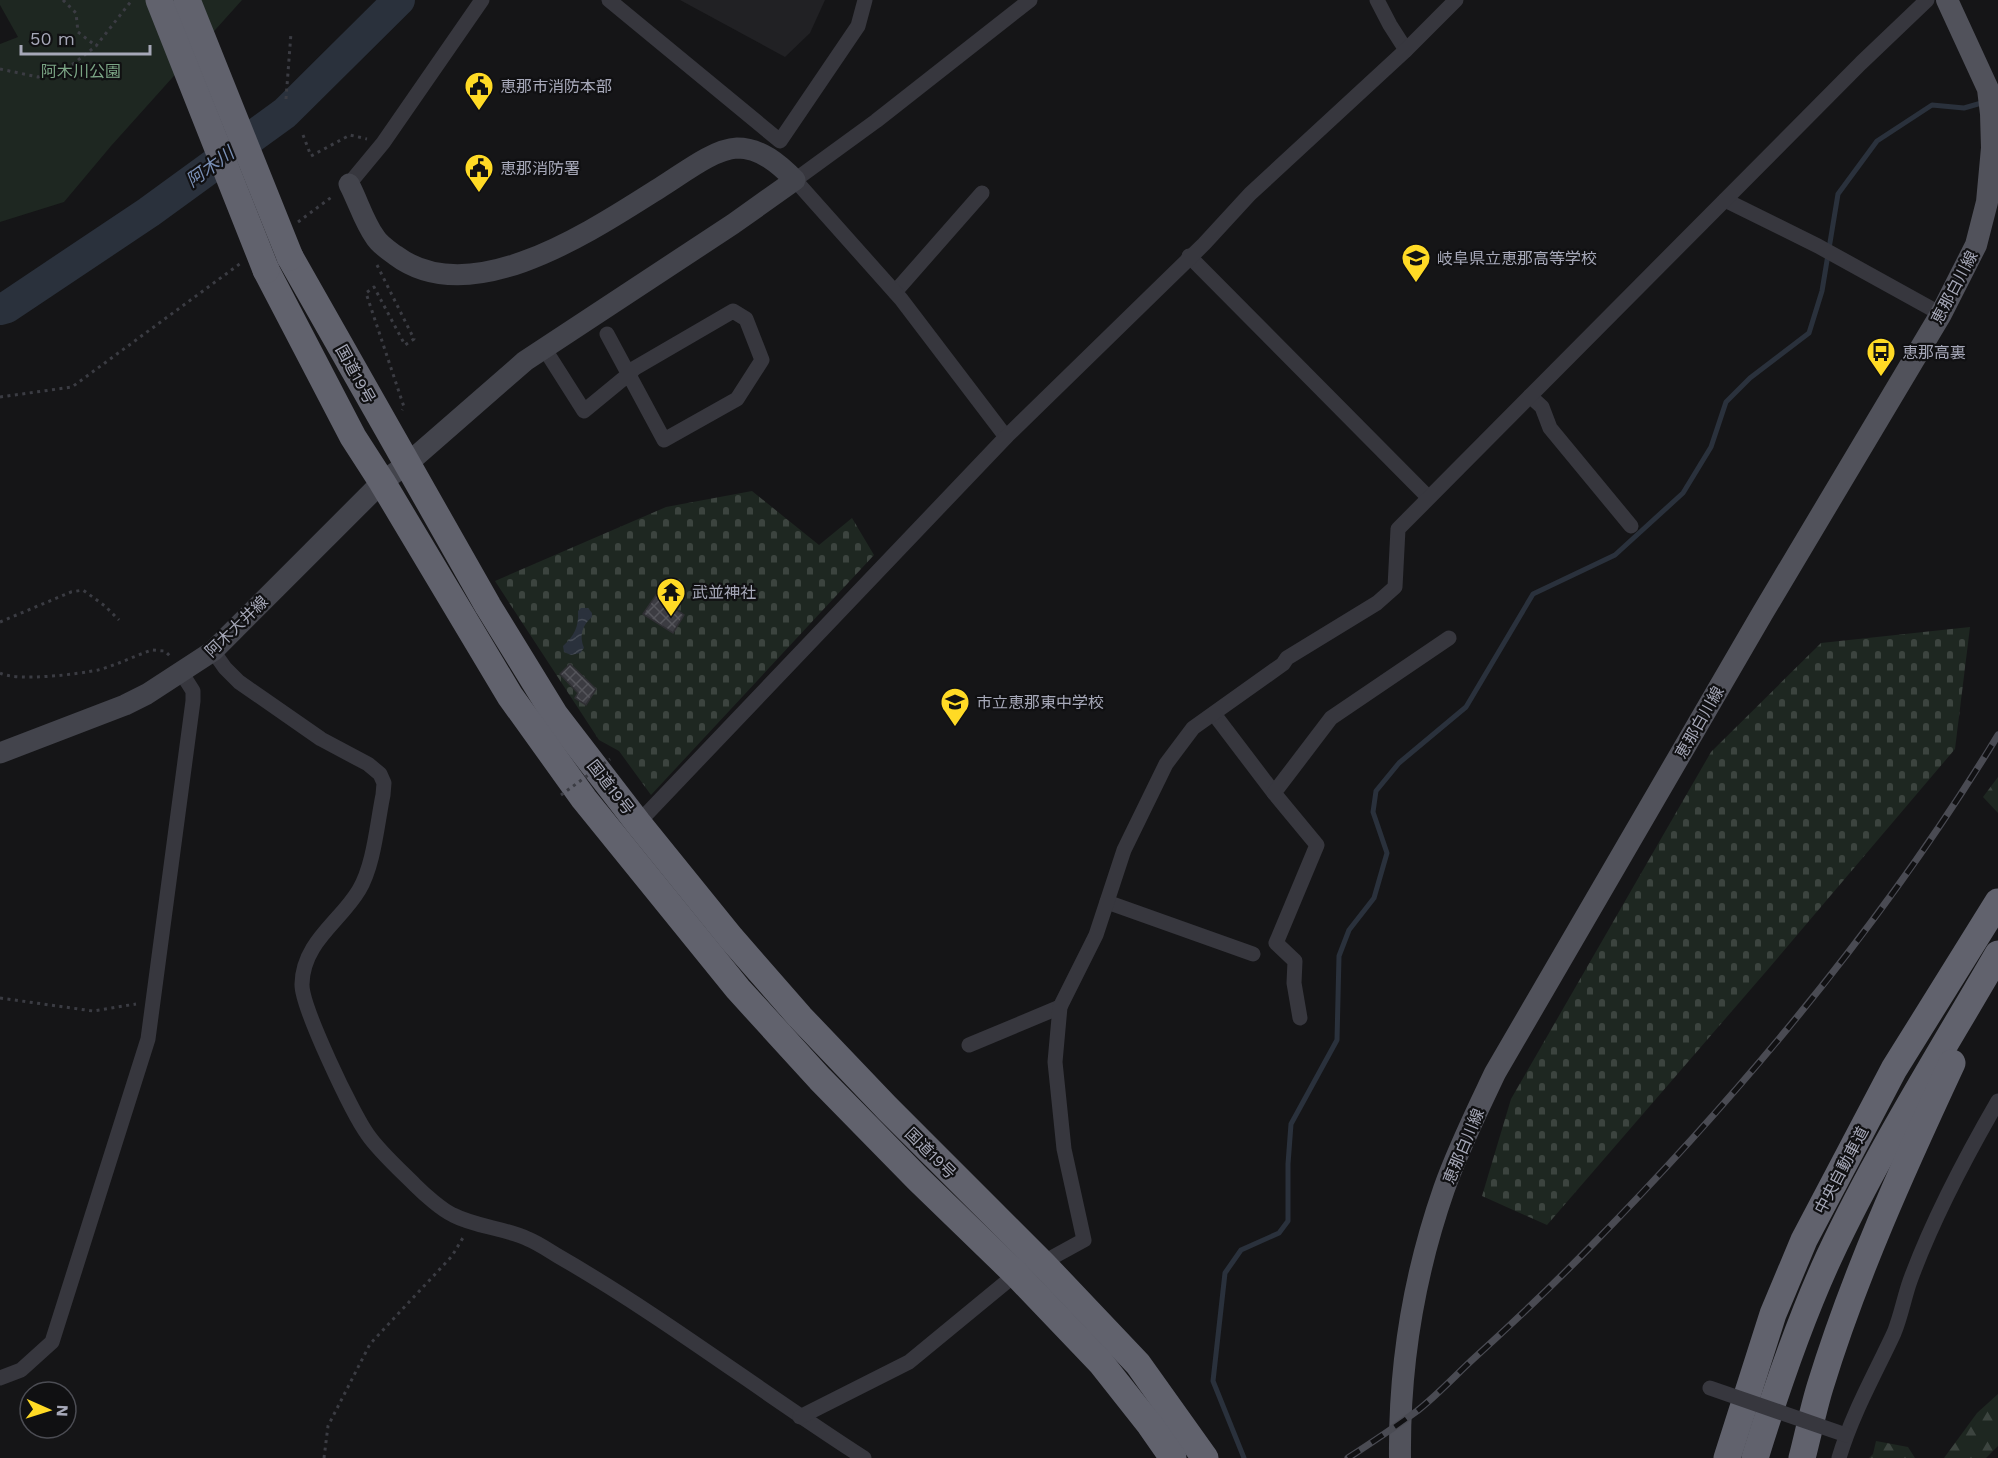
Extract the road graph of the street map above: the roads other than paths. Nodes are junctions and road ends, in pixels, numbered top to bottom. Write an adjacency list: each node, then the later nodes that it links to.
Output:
1 (159, 0): 18 (highway, 国道19号, bridge)
2 (186, 0): 18 (highway, 国道19号, bridge)
3 (482, 0): 14 (street)
4 (609, 0): 5 (street)
5 (865, 0)
6 (1030, 0): 13 (street)
7 (1377, 0): 11 (street)
8 (1456, 0): 11 (street)
9 (1927, 0): 16 (street)
10 (1947, 0): 12 (main road, 恵那白川線)
11 (1406, 50): 17 (street)
12 (1995, 147): 20 (main road, 恵那白川線)
13 (795, 180): 14 (street); 19 (street); 22 (street, 阿木大井線)
14 (349, 184)
15 (982, 193): 19 (street)
16 (1725, 200): 20 (street); 24 (street)
17 (1189, 256): 25 (street); 28 (street)
18 (267, 263): 26 (highway, 国道19号); 27 (highway, 国道19号)
19 (895, 292): 25 (street)
20 (1941, 314): 55 (main road, 恵那白川線)
21 (607, 333): 23 (street)
22 (544, 348): 23 (street); 26 (street, 阿木大井線)
23 (629, 374): 23 (street)
24 (1530, 396): 28 (street); 29 (street)
25 (1006, 437): 36 (street)
26 (406, 464): 27 (street, 阿木大井線); 36 (highway, 国道19号)
27 (382, 482): 31 (street, 阿木大井線); 47 (highway, 国道19号)
28 (1428, 497): 33 (street)
29 (1631, 526)
30 (1449, 638): 35 (street)
31 (213, 651): 32 (street, 阿木大井線); 50 (street)
32 (181, 672): 34 (street, 阿木大井線); 48 (street)
33 (1214, 714): 35 (street); 37 (street)
34 (0, 753)
35 (1274, 793): 43 (street)
36 (638, 824): 46 (highway, 国道19号)
37 (1107, 902): 39 (street); 42 (street)
38 (1998, 902): 56 (highway, 中央自動車道)
39 (1254, 954)
40 (1998, 954): 57 (highway, 中央自動車道)
41 (1998, 960): 58 (highway)
42 (1060, 1007): 44 (street); 46 (street)
43 (1299, 1018)
44 (969, 1045)
45 (1998, 1101): 51 (street)
46 (1044, 1265): 54 (highway, 国道19号)
47 (1017, 1274): 50 (street); 53 (highway, 国道19号)
48 (0, 1378)
49 (1710, 1388): 51 (street, bridge)
50 (800, 1417): 52 (street)
51 (1846, 1435): 59 (street)
52 (864, 1458)
53 (1173, 1458)
54 (1205, 1458)
55 (1400, 1458)
56 (1726, 1458)
57 (1755, 1458)
58 (1802, 1458)
59 (1839, 1458)

